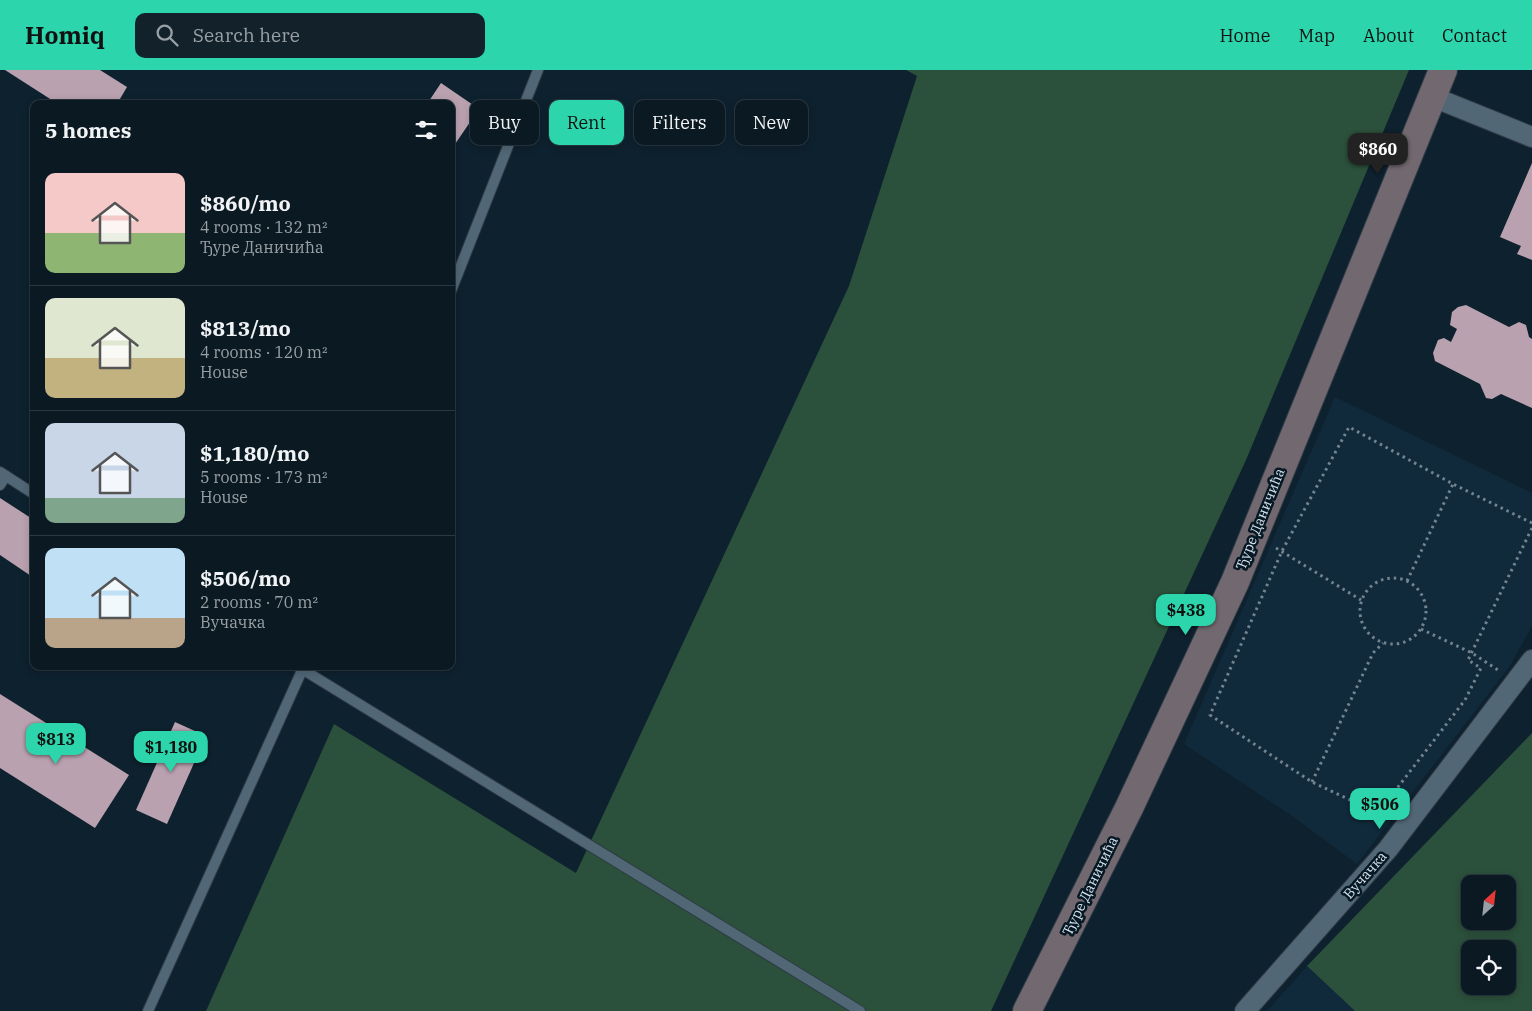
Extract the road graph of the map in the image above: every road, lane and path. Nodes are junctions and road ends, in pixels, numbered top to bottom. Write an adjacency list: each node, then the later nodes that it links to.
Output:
1 (538, 70): 5 (lane)
2 (1443, 70): 3 (street, Ђуре Даничића)
3 (1432, 97): 4 (street); 24 (street, Ђуре Даничића)
4 (1532, 137)
5 (455, 281)
6 (2, 478): 8 (lane)
7 (1453, 484): 9 (path); 11 (path); 12 (path)
8 (30, 492)
9 (1532, 523)
10 (1532, 528): 16 (path)
11 (1282, 552): 13 (path); 21 (path)
12 (1407, 581): 13 (path); 14 (path)
13 (1361, 600): 15 (path)
14 (1422, 629): 15 (path); 16 (path)
15 (1383, 643): 21 (path)
16 (1472, 653): 20 (path); 21 (path)
17 (1532, 660): 20 (street, Вучачка)
18 (300, 670): 22 (lane)
19 (304, 670): 23 (lane)
20 (1516, 681): 25 (street, Вучачка)
21 (1312, 782)
22 (148, 1011)
23 (860, 1011)
24 (1027, 1011)
25 (1245, 1011)

